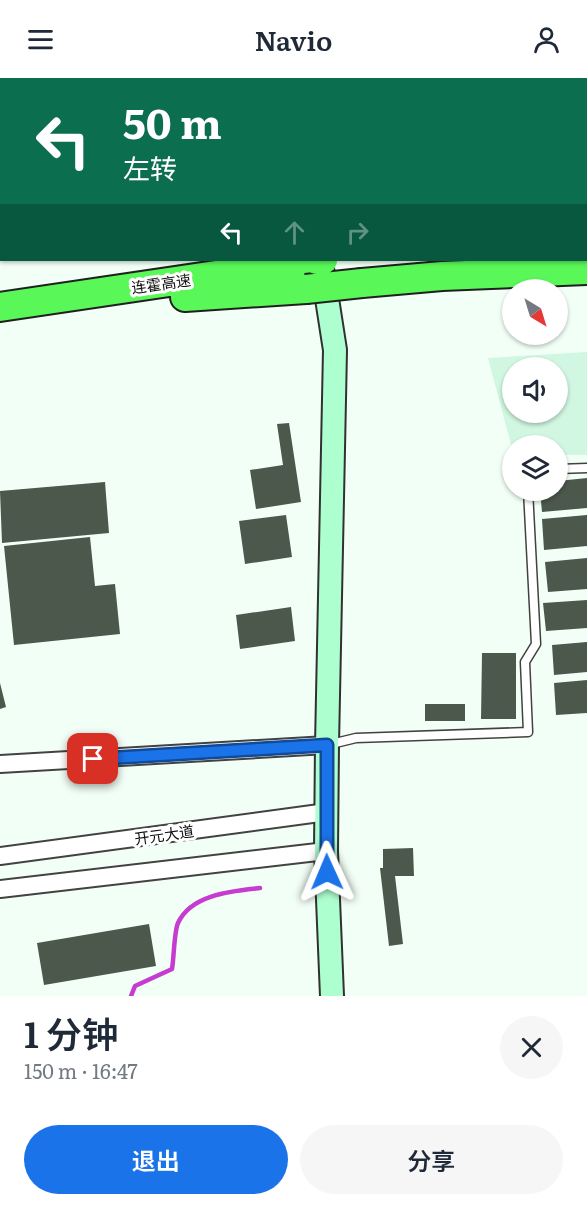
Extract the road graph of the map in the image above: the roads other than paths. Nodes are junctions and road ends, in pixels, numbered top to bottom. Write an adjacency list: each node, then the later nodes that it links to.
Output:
1 (181, 261): 5 (highway, 连霍高速)
2 (313, 261): 6 (highway, 连霍高速)
3 (320, 261): 10 (street)
4 (587, 270): 6 (highway, bridge)
5 (0, 295)
6 (0, 308)
7 (587, 468): 8 (lane)
8 (568, 469)
9 (529, 501): 10 (lane)
10 (327, 745): 11 (street); 12 (street)
11 (0, 764)
12 (327, 812): 13 (street); 14 (street, 开元大道)
13 (326, 851): 15 (street); 16 (street)
14 (0, 856)
15 (0, 889)
16 (332, 996)

